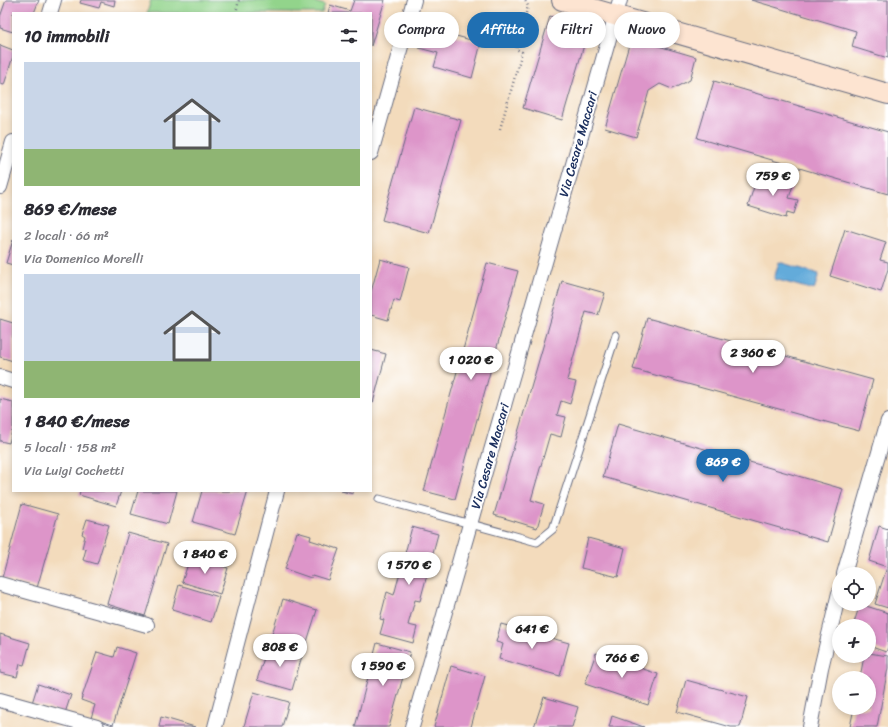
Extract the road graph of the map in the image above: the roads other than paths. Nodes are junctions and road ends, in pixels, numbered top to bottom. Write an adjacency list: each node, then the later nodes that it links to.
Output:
1 (54, 0): 5 (street)
2 (414, 0): 8 (street)
3 (562, 0): 4 (street)
4 (618, 7): 6 (street); 16 (street, Via Cesare Maccari)
5 (50, 12)
6 (888, 94)
7 (12, 145): 9 (street)
8 (372, 149)
9 (0, 187)
10 (616, 335): 16 (lane)
11 (0, 377): 12 (street)
12 (12, 381)
13 (888, 421): 17 (street)
14 (277, 492): 23 (street)
15 (379, 499): 16 (lane)
16 (470, 524): 24 (street, Via Cesare Maccari)
17 (846, 567)
18 (0, 584): 20 (street)
19 (835, 611): 25 (street)
20 (147, 625)
21 (0, 700): 22 (street)
22 (97, 727)
23 (215, 727)
24 (412, 727)
25 (810, 727)

